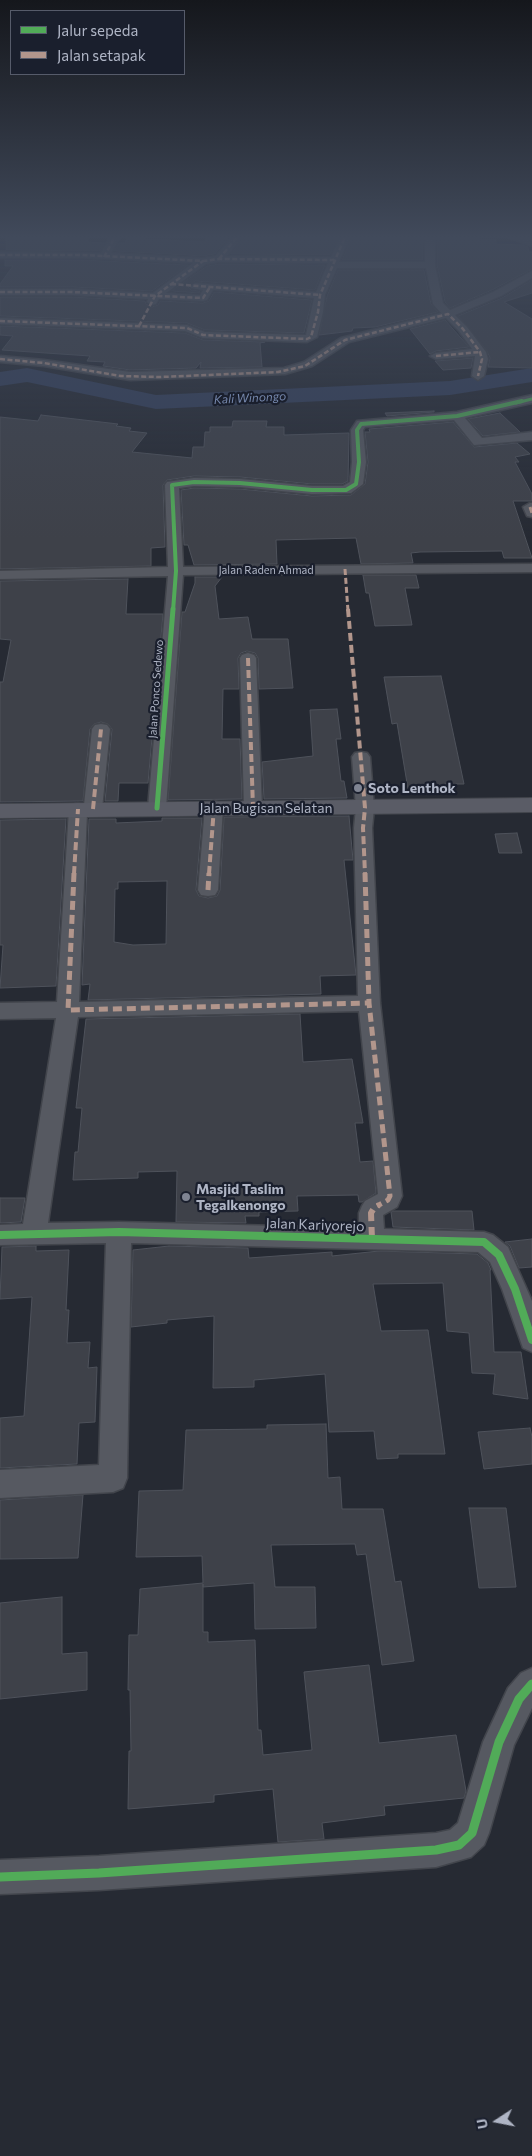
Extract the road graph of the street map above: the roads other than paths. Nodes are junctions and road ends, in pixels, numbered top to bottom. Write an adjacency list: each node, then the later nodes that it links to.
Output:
1 (269, 338): 2 (street)
2 (309, 338)
3 (354, 338): 7 (street)
4 (469, 338): 5 (street)
5 (480, 352): 6 (street); 8 (street)
6 (436, 356)
7 (0, 359)
8 (478, 376)
9 (532, 399): 10 (street)
10 (457, 416): 11 (street); 13 (street, Jalan Ponco Sedewo)
11 (532, 436)
12 (532, 568): 13 (street, Jalan Raden Ahmad)
13 (176, 570): 14 (street, Jalan Raden Ahmad); 19 (street, Jalan Ponco Sedewo)
14 (0, 575)
15 (248, 658): 21 (street)
16 (101, 729): 23 (street)
17 (361, 757): 22 (street)
18 (532, 805): 22 (street, Jalan Bugisan Selatan)
19 (157, 808): 20 (street, Jalan Bugisan Selatan); 23 (street, Jalan Bugisan Selatan)
20 (214, 808): 21 (street, Jalan Bugisan Selatan); 25 (street)
21 (253, 808): 22 (street, Jalan Bugisan Selatan)
22 (365, 808): 26 (street)
23 (85, 809): 24 (street, Jalan Bugisan Selatan); 27 (street)
24 (0, 811)
25 (208, 890)
26 (369, 1003): 27 (street); 32 (street)
27 (68, 1010): 28 (street); 30 (street)
28 (0, 1011)
29 (119, 1232): 30 (street, Jalan Kariyorejo); 32 (street, Jalan Kariyorejo); 34 (street)
30 (34, 1234): 31 (street, Jalan Kariyorejo)
31 (0, 1235)
32 (372, 1239): 33 (street, Jalan Kariyorejo)
33 (532, 1340)
34 (0, 1484)
35 (532, 1684): 36 (street)
36 (0, 1877)

